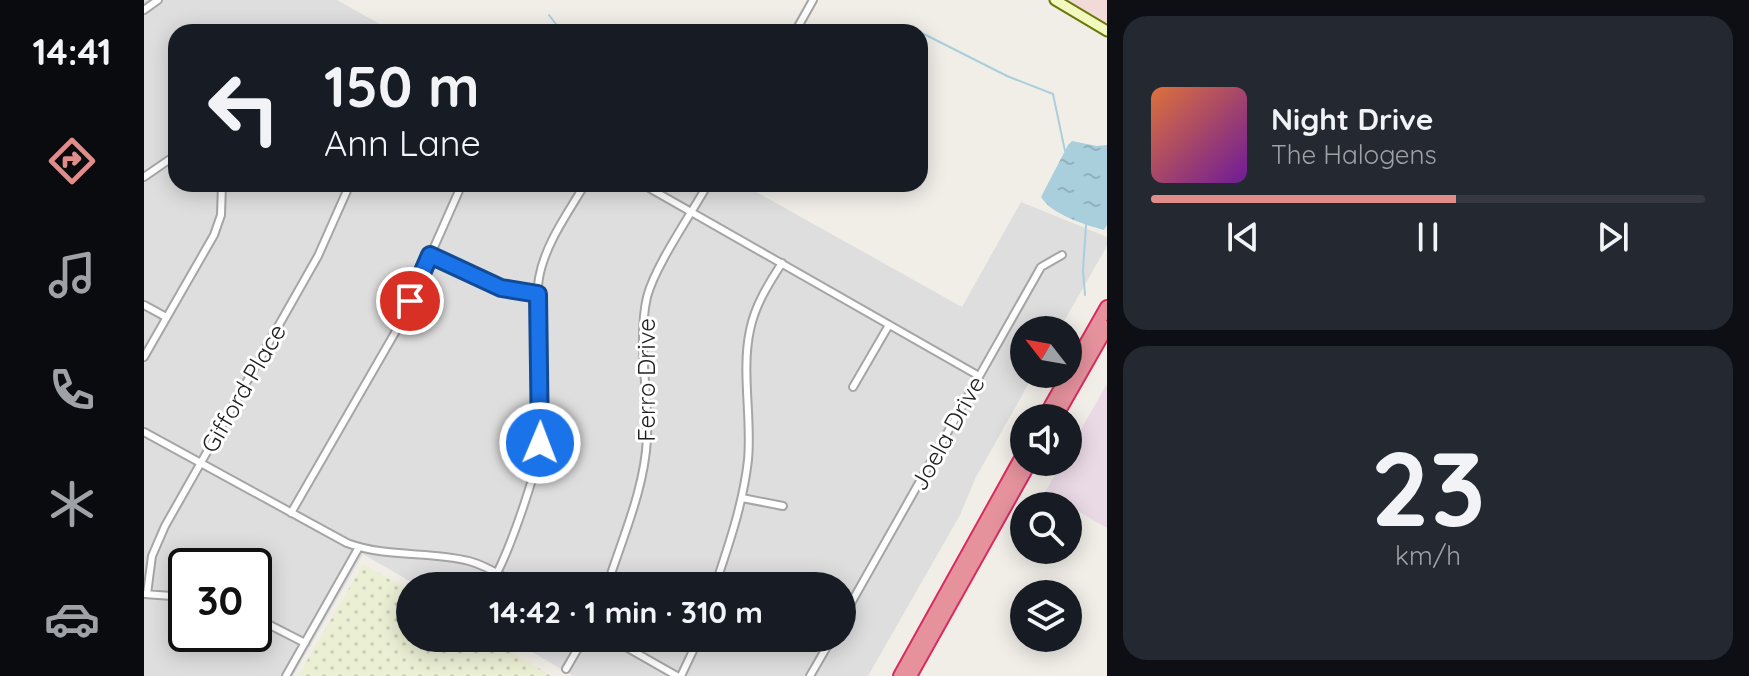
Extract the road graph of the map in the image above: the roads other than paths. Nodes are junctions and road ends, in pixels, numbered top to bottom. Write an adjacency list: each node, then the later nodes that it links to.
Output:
1 (158, 0): 4 (street)
2 (813, 0): 5 (street)
3 (1055, 0): 6 (street)
4 (144, 10)
5 (800, 24)
6 (1107, 31)
7 (168, 160): 8 (street)
8 (144, 177)
9 (222, 192): 22 (street)
10 (346, 192): 31 (street, Gifford Place)
11 (458, 192): 16 (street)
12 (581, 192): 19 (street)
13 (656, 192): 15 (street)
14 (703, 192): 15 (street, Ferro Drive)
15 (692, 212): 18 (street); 40 (street, Ferro Drive)
16 (430, 255): 19 (street); 36 (street)
17 (1062, 255): 26 (street, Joela Drive)
18 (782, 263): 23 (street); 34 (street)
19 (538, 294): 39 (street)
20 (144, 305): 22 (street)
21 (1107, 307): 28 (highway)
22 (166, 317): 25 (street)
23 (889, 325): 26 (street); 27 (street)
24 (1107, 327): 29 (highway)
25 (144, 357)
26 (979, 376): 43 (street, Joela Drive)
27 (853, 387)
28 (1052, 404)
29 (1063, 404)
30 (144, 432): 31 (street)
31 (200, 463): 36 (street); 42 (street, Gifford Place)
32 (1011, 476): 55 (highway)
33 (1022, 476): 56 (highway)
34 (742, 498): 35 (street); 41 (street)
35 (783, 506)
36 (291, 513): 37 (street)
37 (359, 547): 38 (street); 46 (street)
38 (494, 572)
39 (497, 572)
40 (611, 572)
41 (719, 572)
42 (146, 594): 44 (street)
43 (856, 594)
44 (168, 596)
45 (272, 626): 46 (street)
46 (305, 643): 52 (street)
47 (576, 652): 51 (street)
48 (635, 652): 53 (street)
49 (692, 652): 53 (street)
50 (824, 652): 54 (street)
51 (566, 669)
52 (286, 676)
53 (679, 676)
54 (810, 676)
55 (900, 676)
56 (910, 676)

